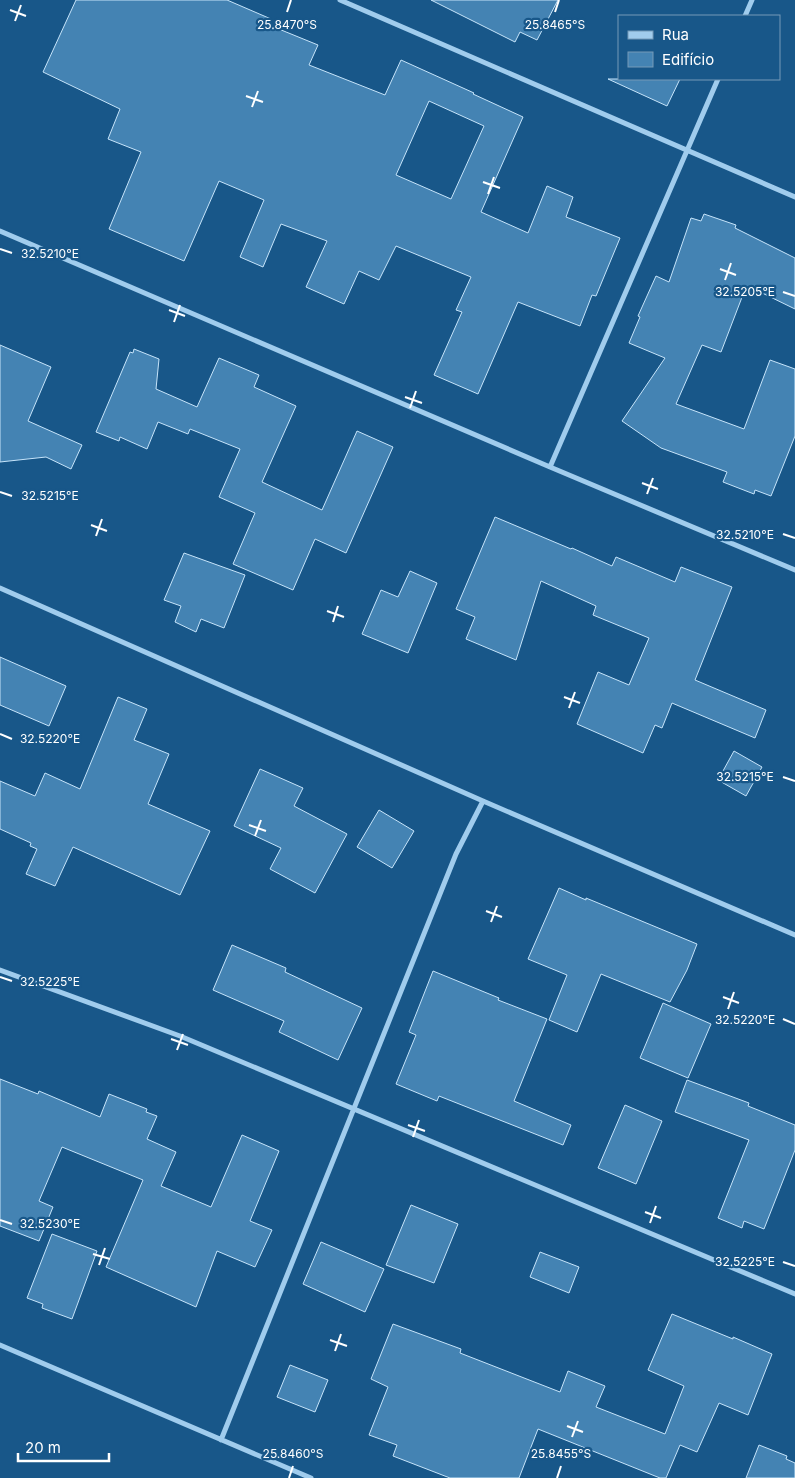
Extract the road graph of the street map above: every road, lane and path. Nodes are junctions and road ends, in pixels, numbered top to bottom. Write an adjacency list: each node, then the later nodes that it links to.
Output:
1 (340, 0): 5 (street)
2 (752, 0): 3 (street)
3 (745, 15)
4 (718, 80): 5 (street)
5 (687, 150): 6 (street); 8 (street)
6 (795, 196)
7 (0, 230): 8 (street)
8 (550, 467): 9 (street)
9 (795, 570)
10 (0, 588): 11 (street)
11 (483, 800): 12 (street); 14 (street)
12 (795, 935)
13 (0, 970): 14 (street)
14 (354, 1109): 15 (street); 17 (street)
15 (795, 1294)
16 (0, 1345): 17 (street)
17 (222, 1440): 18 (street)
18 (311, 1478)

